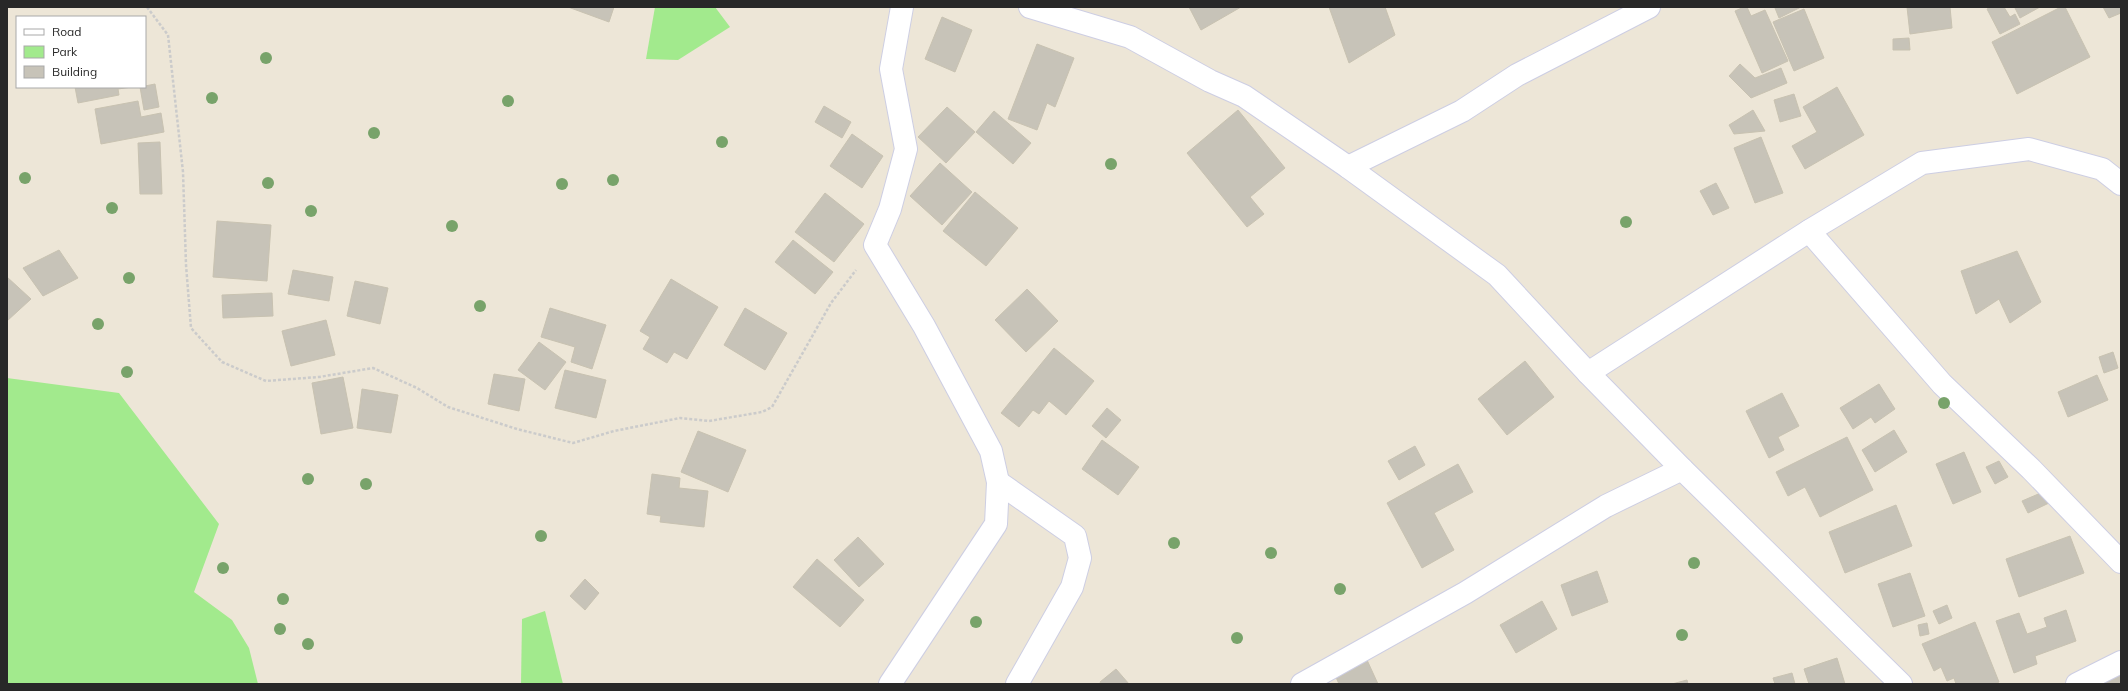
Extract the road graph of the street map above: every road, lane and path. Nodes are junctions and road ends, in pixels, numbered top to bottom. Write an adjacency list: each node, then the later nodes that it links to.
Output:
1 (147, 7): 8 (path)
2 (902, 7): 8 (street)
3 (1030, 7): 5 (street)
4 (1649, 7): 5 (street)
5 (1348, 167): 9 (street)
6 (2121, 184): 7 (street)
7 (1809, 231): 9 (street); 12 (street)
8 (875, 245): 11 (street)
9 (1588, 373): 10 (street)
10 (1682, 469): 16 (street); 17 (street)
11 (998, 482): 14 (street); 15 (street)
12 (2121, 562)
13 (2121, 662): 18 (street)
14 (890, 684)
15 (1018, 684)
16 (1302, 684)
17 (1901, 684)
18 (2077, 684)

